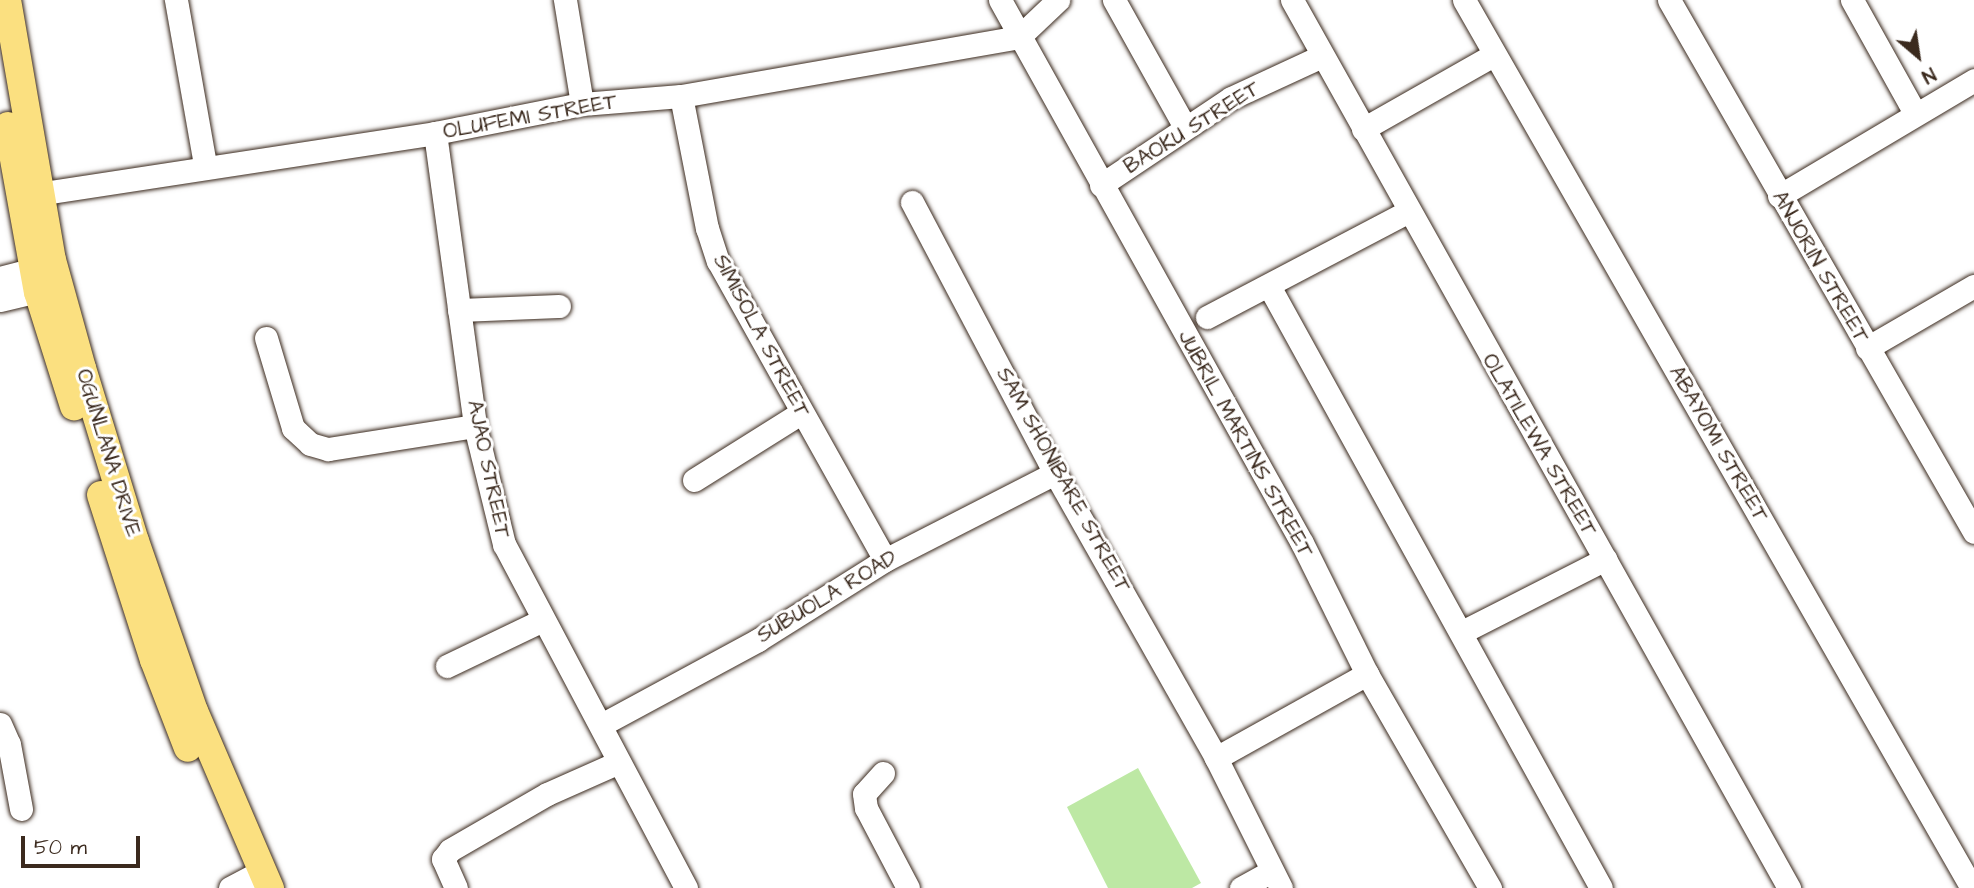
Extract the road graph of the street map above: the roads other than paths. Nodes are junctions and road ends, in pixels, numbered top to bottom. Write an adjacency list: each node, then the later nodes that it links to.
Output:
1 (7, 0): 24 (main road, OGUNLANA DRIVE)
2 (176, 0): 22 (street)
3 (565, 0): 17 (street)
4 (1000, 0): 11 (street, JUBRIL MARTINS STREET)
5 (1058, 0): 11 (street)
6 (1114, 0): 19 (street)
7 (1292, 0): 13 (street, OLATILEWA STREET)
8 (1464, 0): 12 (street, ABAYOMI STREET)
9 (1669, 0): 25 (street, ANJORIN STREET)
10 (1852, 0): 18 (street)
11 (1019, 37): 16 (street, OLUFEMI STREET); 23 (street, JUBRIL MARTINS STREET)
12 (1493, 55): 20 (street); 64 (street, ABAYOMI STREET)
13 (1322, 56): 19 (street, BAOKU STREET); 20 (street, OLATILEWA STREET)
14 (0, 71): 24 (main road, OGUNLANA DRIVE)
15 (1974, 80): 18 (street)
16 (681, 96): 17 (street, OLUFEMI STREET); 38 (street, SIMISOLA STREET)
17 (582, 104): 21 (street, OLUFEMI STREET)
18 (1915, 113): 25 (street)
19 (1185, 127): 23 (street, BAOKU STREET)
20 (1363, 129): 27 (street, OLATILEWA STREET)
21 (435, 133): 22 (street, OLUFEMI STREET); 34 (street, AJAO STREET)
22 (205, 165): 24 (street, OLUFEMI STREET)
23 (1101, 185): 48 (street, JUBRIL MARTINS STREET)
24 (30, 195): 29 (main road, OGUNLANA DRIVE)
25 (1779, 196): 37 (street, ANJORIN STREET)
26 (912, 202): 40 (street, SAM SHONIBARE STREET)
27 (1407, 212): 30 (street); 43 (street, OLATILEWA STREET)
28 (0, 278): 29 (street)
29 (46, 278): 32 (street); 56 (main road, OGUNLANA DRIVE)
30 (1269, 286): 35 (street); 46 (street)
31 (1974, 286): 37 (street)
32 (0, 300)
33 (559, 306): 34 (street)
34 (459, 310): 39 (street, AJAO STREET)
35 (1207, 317)
36 (266, 338): 39 (street)
37 (1867, 348): 42 (street, ANJORIN STREET)
38 (801, 414): 41 (street); 44 (street, SIMISOLA STREET)
39 (475, 426): 45 (street, AJAO STREET)
40 (1055, 473): 44 (street, SUBUOLA ROAD); 51 (street, SAM SHONIBARE STREET)
41 (694, 480)
42 (1974, 532)
43 (1605, 559): 46 (street); 63 (street, OLATILEWA STREET)
44 (885, 560): 50 (street, SUBUOLA ROAD)
45 (543, 620): 47 (street); 50 (street, AJAO STREET)
46 (1462, 632): 62 (street)
47 (447, 666)
48 (1367, 674): 51 (street); 61 (street, JUBRIL MARTINS STREET)
49 (0, 724): 54 (street)
50 (601, 725): 52 (street, AJAO STREET)
51 (1216, 758): 55 (street, SAM SHONIBARE STREET)
52 (617, 763): 57 (street); 58 (street, AJAO STREET)
53 (883, 773): 59 (street)
54 (21, 808)
55 (1276, 880): 60 (street)
56 (251, 883)
57 (456, 888)
58 (686, 888)
59 (908, 888)
60 (1241, 888)
61 (1490, 888)
62 (1601, 888)
63 (1788, 888)
64 (1972, 888)

